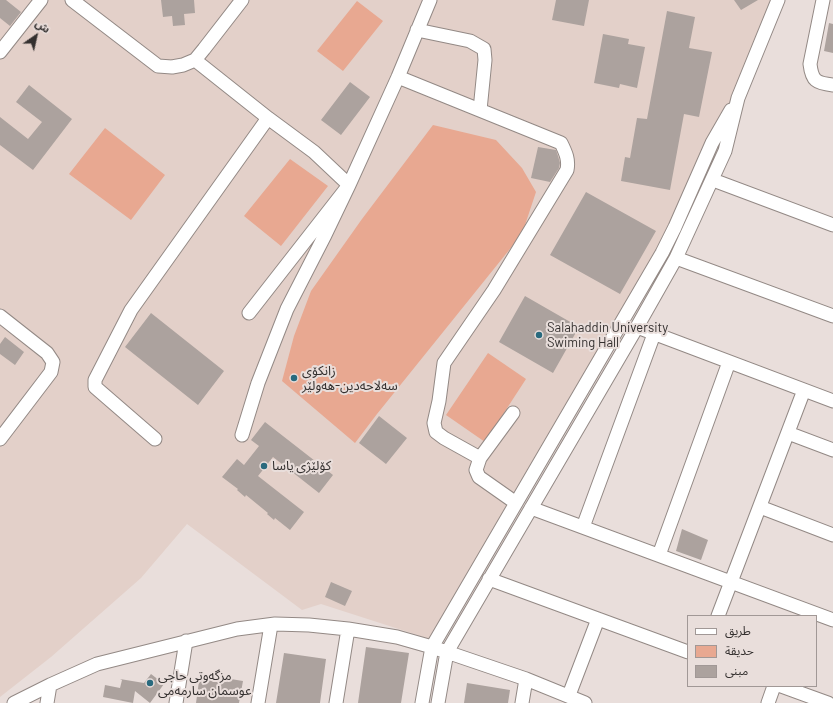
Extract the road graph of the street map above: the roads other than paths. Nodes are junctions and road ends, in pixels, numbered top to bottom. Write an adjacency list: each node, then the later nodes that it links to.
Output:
1 (41, 0): 8 (street)
2 (72, 0): 9 (street)
3 (242, 0): 9 (street)
4 (430, 0): 7 (street)
5 (778, 0): 12 (street)
6 (823, 0): 11 (street)
7 (417, 30): 10 (street); 13 (street)
8 (0, 52)
9 (195, 60): 14 (street)
10 (398, 77): 13 (street); 16 (street)
11 (833, 85)
12 (738, 98): 15 (street); 25 (street)
13 (480, 110): 35 (street)
14 (268, 118): 16 (street); 33 (street)
15 (713, 180): 17 (street); 18 (street)
16 (348, 185): 19 (street); 31 (street)
17 (833, 225)
18 (676, 258): 21 (street); 22 (street)
19 (249, 313)
20 (0, 316): 32 (street)
21 (833, 316)
22 (637, 328): 23 (street); 26 (street)
23 (654, 334): 24 (street); 39 (street)
24 (729, 362): 27 (street); 41 (street)
25 (588, 380): 26 (street); 36 (street)
26 (601, 389): 38 (street)
27 (804, 390): 28 (street); 30 (street)
28 (833, 401)
29 (513, 412): 35 (street)
30 (788, 434): 34 (street); 37 (street)
31 (242, 436)
32 (0, 439)
33 (155, 439)
34 (833, 450)
35 (480, 458): 36 (street)
36 (516, 504): 50 (street)
37 (760, 507): 40 (street); 43 (street)
38 (531, 508): 39 (street); 42 (street)
39 (583, 527): 41 (street)
40 (833, 535)
41 (659, 555): 43 (street)
42 (489, 579): 45 (street); 51 (street)
43 (731, 582): 44 (street); 46 (street)
44 (718, 615)
45 (598, 618): 52 (street); 57 (street)
46 (833, 620)
47 (271, 625): 48 (street); 49 (street); 61 (street)
48 (348, 628): 50 (street); 62 (street)
49 (186, 641): 54 (street); 60 (street)
50 (432, 647): 51 (street); 63 (street)
51 (447, 652): 53 (street); 64 (street)
52 (687, 652)
53 (526, 679): 57 (street); 65 (street)
54 (50, 685): 58 (street); 59 (street)
55 (774, 687): 67 (street)
56 (784, 687): 68 (street)
57 (569, 695): 66 (street)
58 (14, 703)
59 (48, 703)
60 (176, 703)
61 (258, 703)
62 (336, 703)
63 (422, 703)
64 (438, 703)
65 (522, 703)
66 (585, 703)
67 (768, 703)
68 (828, 703)

